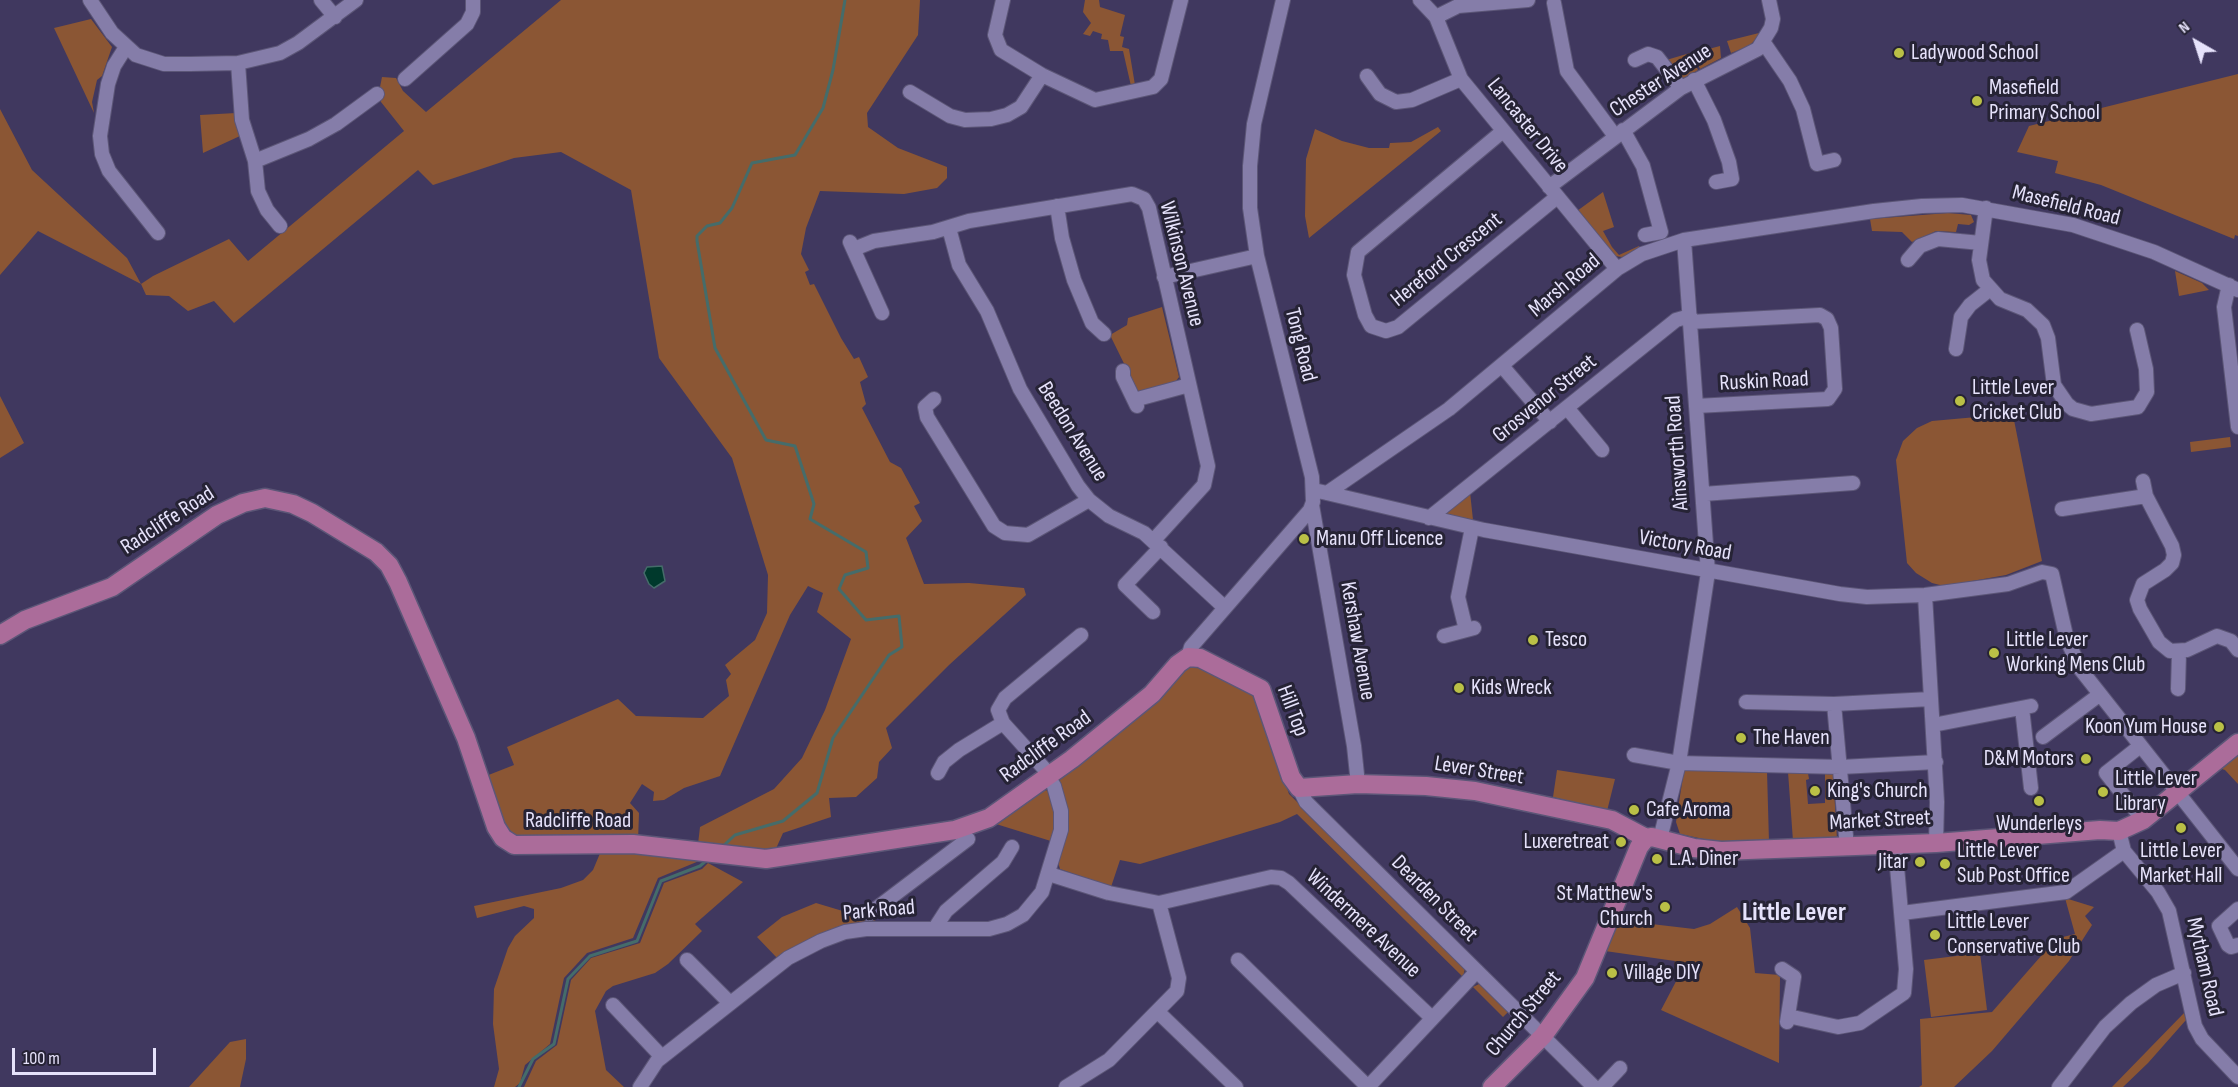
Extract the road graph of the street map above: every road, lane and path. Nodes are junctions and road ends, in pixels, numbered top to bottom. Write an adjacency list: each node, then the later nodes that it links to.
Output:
1 (90, 0): 15 (street)
2 (321, 0): 12 (street)
3 (356, 0): 12 (street)
4 (1003, 0): 19 (street)
5 (1181, 0): 19 (street)
6 (1283, 0): 42 (street, Tong Road)
7 (1420, 0): 13 (street, Lancaster Drive)
8 (1528, 0): 13 (street)
9 (1769, 0): 14 (street)
10 (476, 1): 18 (street)
11 (1555, 1): 27 (street)
12 (335, 17): 17 (street)
13 (1436, 17): 20 (street, Lancaster Drive)
14 (1764, 43): 21 (street, Chester Avenue); 28 (street)
15 (126, 47): 17 (street); 37 (street)
16 (1635, 60): 23 (street)
17 (238, 63): 29 (street)
18 (407, 72)
19 (1042, 75): 24 (street)
20 (1461, 79): 22 (street); 26 (street, Lancaster Drive)
21 (1694, 80): 23 (street, Chester Avenue); 30 (street)
22 (1368, 86)
23 (1681, 88): 27 (street, Chester Avenue)
24 (910, 92)
25 (374, 101): 29 (street)
26 (1503, 130): 31 (street, Lancaster Drive); 31 (street, Hereford Crescent)
27 (1619, 133): 31 (street, Chester Avenue); 38 (street)
28 (1834, 160)
29 (255, 161): 35 (street)
30 (1716, 182)
31 (1553, 192): 43 (street, Lancaster Drive)
32 (1057, 206): 36 (street, Wilkinson Avenue); 44 (street, Wilkinson Avenue); 49 (street)
33 (1986, 208): 34 (street, Masefield Road); 41 (street); 45 (street, Masefield Road)
34 (1874, 211): 39 (street, Marsh Road)
35 (274, 224)
36 (949, 228): 47 (street, Wilkinson Avenue); 66 (street, Beedon Avenue)
37 (158, 233)
38 (1645, 236)
39 (1684, 240): 43 (street, Marsh Road); 48 (street, Ainsworth Road)
40 (1902, 242): 41 (street)
41 (1981, 243): 46 (street)
42 (1257, 256): 44 (street); 63 (street, Tong Road)
43 (1617, 270): 52 (street, Marsh Road)
44 (1164, 277): 54 (street, Wilkinson Avenue)
45 (2233, 288): 59 (street)
46 (1989, 290): 50 (street); 51 (street)
47 (885, 311)
48 (1690, 319): 56 (street, Ainsworth Road); 56 (street, Ruskin Road); 57 (street, Grosvenor Street)
49 (1104, 334)
50 (2135, 339)
51 (1956, 353)
52 (1502, 366): 58 (street); 63 (street, Marsh Road)
53 (1123, 371): 54 (street)
54 (1189, 385): 71 (street, Wilkinson Avenue)
55 (934, 399): 66 (street)
56 (1696, 406): 64 (street, Ainsworth Road)
57 (1568, 409): 58 (street, Grosvenor Street); 60 (street)
58 (1550, 422): 69 (street, Grosvenor Street)
59 (2238, 427)
60 (1602, 450)
61 (2143, 481): 65 (street)
62 (1853, 483): 64 (street)
63 (1320, 491): 67 (street, Tong Road); 69 (street, Victory Road)
64 (1703, 494): 72 (street, Ainsworth Road)
65 (2146, 496): 68 (street); 82 (street)
66 (1089, 500): 71 (street, Beedon Avenue)
67 (1312, 505): 76 (street); 100 (street, Kershaw Avenue)
68 (2062, 509)
69 (1429, 518): 70 (street, Victory Road)
70 (1472, 528): 72 (street, Victory Road); 80 (street)
71 (1157, 544): 73 (street); 76 (street, Beedon Avenue)
72 (1708, 572): 75 (street, Victory Road); 96 (street, Ainsworth Road)
73 (1126, 583): 74 (street); 77 (street)
74 (1111, 586)
75 (1925, 595): 85 (street, Victory Road); 86 (street)
76 (1224, 607): 83 (street)
77 (1153, 612)
78 (0, 635): 106 (main road, Radcliffe Road)
79 (1081, 635): 89 (street)
80 (1444, 636)
81 (2238, 650): 82 (street)
82 (2179, 652): 84 (street)
83 (1188, 657): 99 (main road, Radcliffe Road); 101 (main road, Hill Top)
84 (2174, 682)
85 (2099, 695): 91 (street); 93 (street)
86 (1931, 699): 88 (street); 90 (street)
87 (1746, 702): 88 (street)
88 (1834, 704): 97 (street)
89 (1003, 723): 98 (street); 99 (street)
90 (1933, 724): 95 (street); 102 (street)
91 (2048, 730)
92 (2238, 743): 103 (main road)
93 (2139, 747): 103 (street); 104 (street)
94 (1634, 755): 96 (street)
95 (1936, 762): 97 (street); 108 (street)
96 (1678, 763): 97 (street); 107 (street, Ainsworth Road)
97 (1841, 767): 111 (street)
98 (938, 773)
99 (1049, 776): 106 (main road, Radcliffe Road); 114 (street, Park Road)
100 (1358, 784): 101 (main road, Lever Street); 107 (main road, Lever Street)
101 (1299, 788): 124 (street, Dearden Street)
102 (2031, 788)
103 (2176, 794): 104 (main road); 113 (street)
104 (2143, 820): 105 (main road)
105 (2119, 831): 108 (main road, Market Street); 112 (street, Mytham Road)
106 (962, 834): 118 (street)
107 (1653, 839): 111 (main road, Market Street); 130 (main road, Church Street)
108 (1936, 843): 109 (main road, Market Street)
109 (1895, 844): 111 (main road, Market Street); 117 (street)
110 (1012, 847): 119 (street)
111 (1847, 847)
112 (2124, 851): 117 (street); 125 (street, Mytham Road)
113 (2237, 864)
114 (1049, 874): 115 (street, Windermere Avenue); 119 (street, Park Road)
115 (1159, 903): 128 (street); 129 (street, Windermere Avenue)
116 (2238, 909): 120 (street)
117 (1902, 913): 123 (street)
118 (869, 914)
119 (935, 928): 126 (street, Park Road)
120 (2238, 945)
121 (1238, 960): 137 (street)
122 (696, 964): 126 (street)
123 (1782, 969)
124 (1477, 971): 129 (street); 130 (street, Dearden Street)
125 (2184, 972): 133 (street, Mytham Road); 141 (street)
126 (730, 1003): 131 (street, Park Road)
127 (613, 1005): 131 (street)
128 (1158, 1012): 135 (street); 136 (street)
129 (1432, 1018): 137 (street)
130 (1543, 1035): 138 (main road, Church Street); 139 (street, Dearden Street)
131 (662, 1057): 134 (street, Park Road)
132 (1620, 1068): 140 (street)
133 (2238, 1077)
134 (640, 1087)
135 (1066, 1087)
136 (1236, 1087)
137 (1368, 1087)
138 (1492, 1087)
139 (1594, 1087)
140 (1602, 1087)
141 (2059, 1087)

